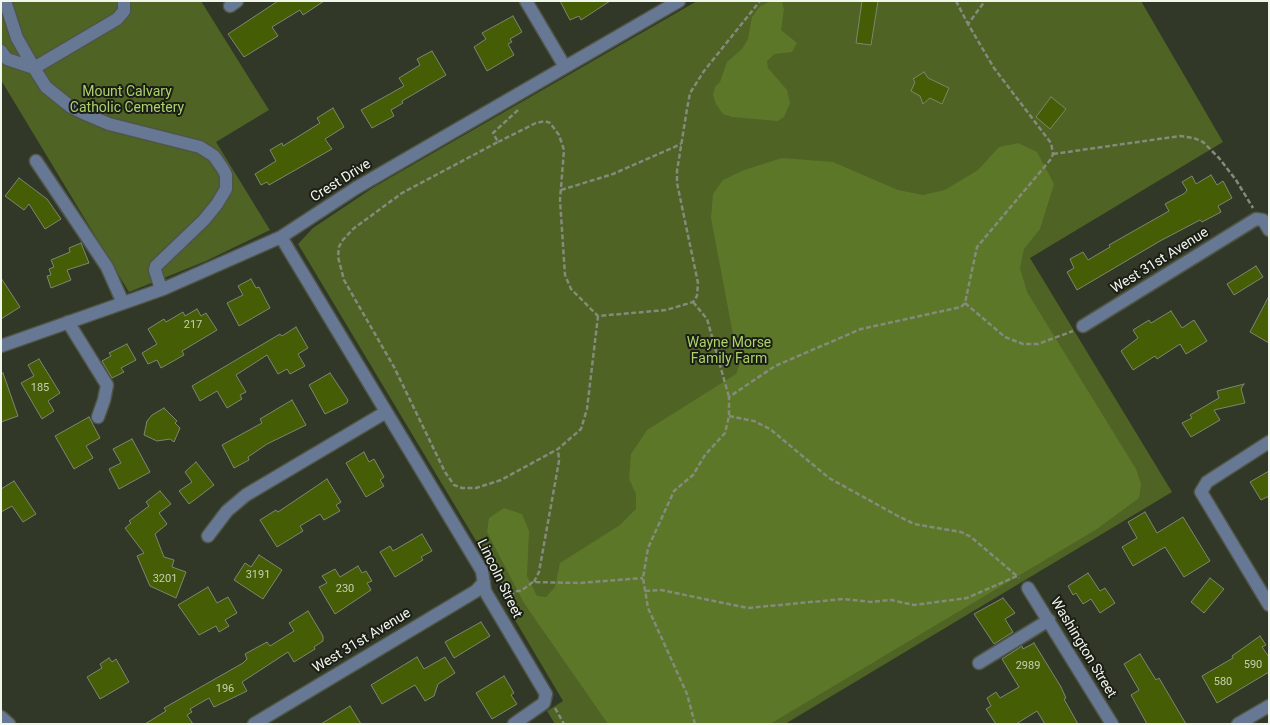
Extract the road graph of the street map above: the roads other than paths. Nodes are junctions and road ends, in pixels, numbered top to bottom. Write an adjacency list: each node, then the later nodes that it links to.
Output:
1 (5, 1): 7 (street)
2 (124, 1): 7 (street)
3 (526, 1): 6 (street)
4 (679, 1): 6 (street, Crest Drive)
5 (1, 51): 7 (street)
6 (565, 66): 10 (street, Crest Drive)
7 (34, 68): 11 (street)
8 (36, 161): 12 (street)
9 (1269, 230): 14 (street, West 31st Avenue)
10 (281, 236): 11 (street, Crest Drive); 16 (street, Lincoln Street)
11 (161, 290): 12 (street, Crest Drive)
12 (123, 303): 13 (street, Crest Drive)
13 (68, 322): 15 (street, Crest Drive); 17 (street)
14 (1083, 326)
15 (1, 346)
16 (386, 412): 19 (street); 20 (street, Lincoln Street)
17 (98, 417)
18 (1269, 442): 22 (street)
19 (208, 536)
20 (484, 582): 28 (street, West 31st Avenue); 29 (street, Lincoln Street)
21 (1028, 588): 23 (street, Washington Street)
22 (1269, 605)
23 (1049, 620): 24 (street); 30 (street, Washington Street)
24 (979, 663)
25 (1269, 706): 31 (street)
26 (1, 717): 27 (street)
27 (9, 724)
28 (254, 724)
29 (514, 724)
30 (1112, 724)
31 (1238, 724)

